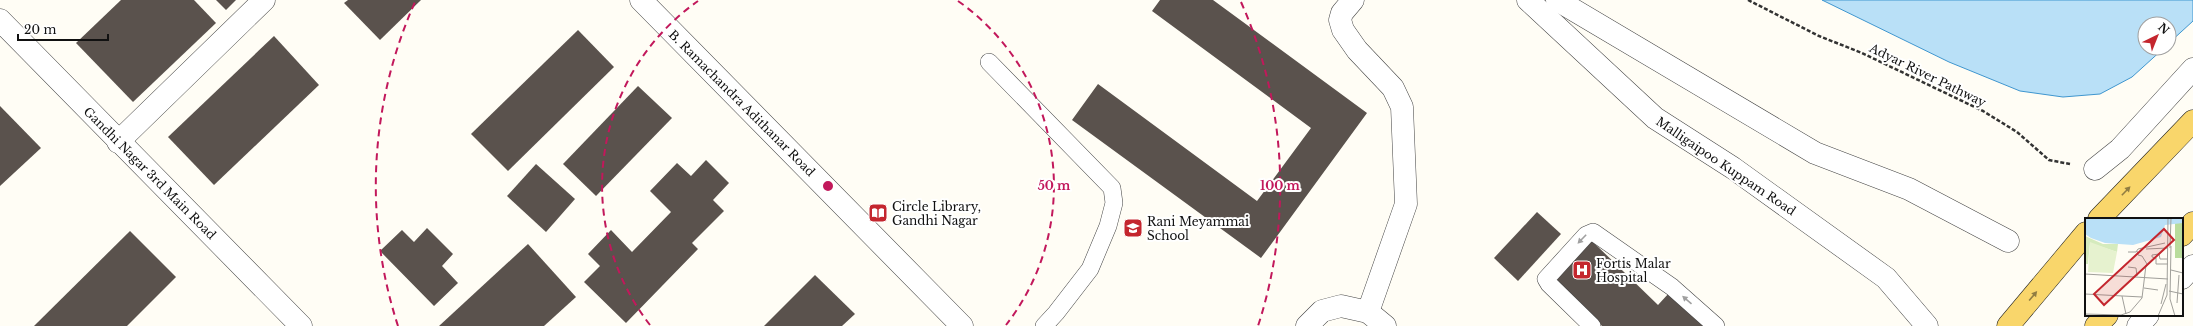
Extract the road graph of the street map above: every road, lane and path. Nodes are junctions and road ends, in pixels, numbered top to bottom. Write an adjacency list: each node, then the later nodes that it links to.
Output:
1 (264, 0): 11 (street)
2 (641, 0): 24 (street, B. Ramachandra Adithanar Road)
3 (1352, 0): 20 (street)
4 (1528, 0): 30 (street, Malligaipoo Kuppam Road)
5 (1556, 0): 17 (street)
6 (1748, 0): 12 (path, Adyar River Pathway)
7 (0, 20): 11 (street, Gandhi Nagar 3rd Main Road)
8 (990, 62): 25 (lane)
9 (2193, 69): 12 (street)
10 (2193, 120): 13 (main road, one-way to 10)
11 (118, 142): 23 (street, Gandhi Nagar 3rd Main Road)
12 (2095, 169)
13 (2100, 218)
14 (2193, 223): 16 (main road)
15 (2085, 234): 31 (main road, one-way to 15)
16 (2183, 234)
17 (2008, 241)
18 (2193, 266): 19 (street)
19 (2183, 277)
20 (1368, 312): 26 (street); 27 (street)
21 (2106, 316): 32 (main road)
22 (2147, 316): 33 (street)
23 (300, 326)
24 (962, 326)
25 (1044, 326)
26 (1307, 326)
27 (1385, 326)
28 (1592, 326): 29 (lane, one-way to 28)
29 (1716, 326)
30 (1927, 326)
31 (2008, 326)
32 (2096, 326)
33 (2138, 326)

